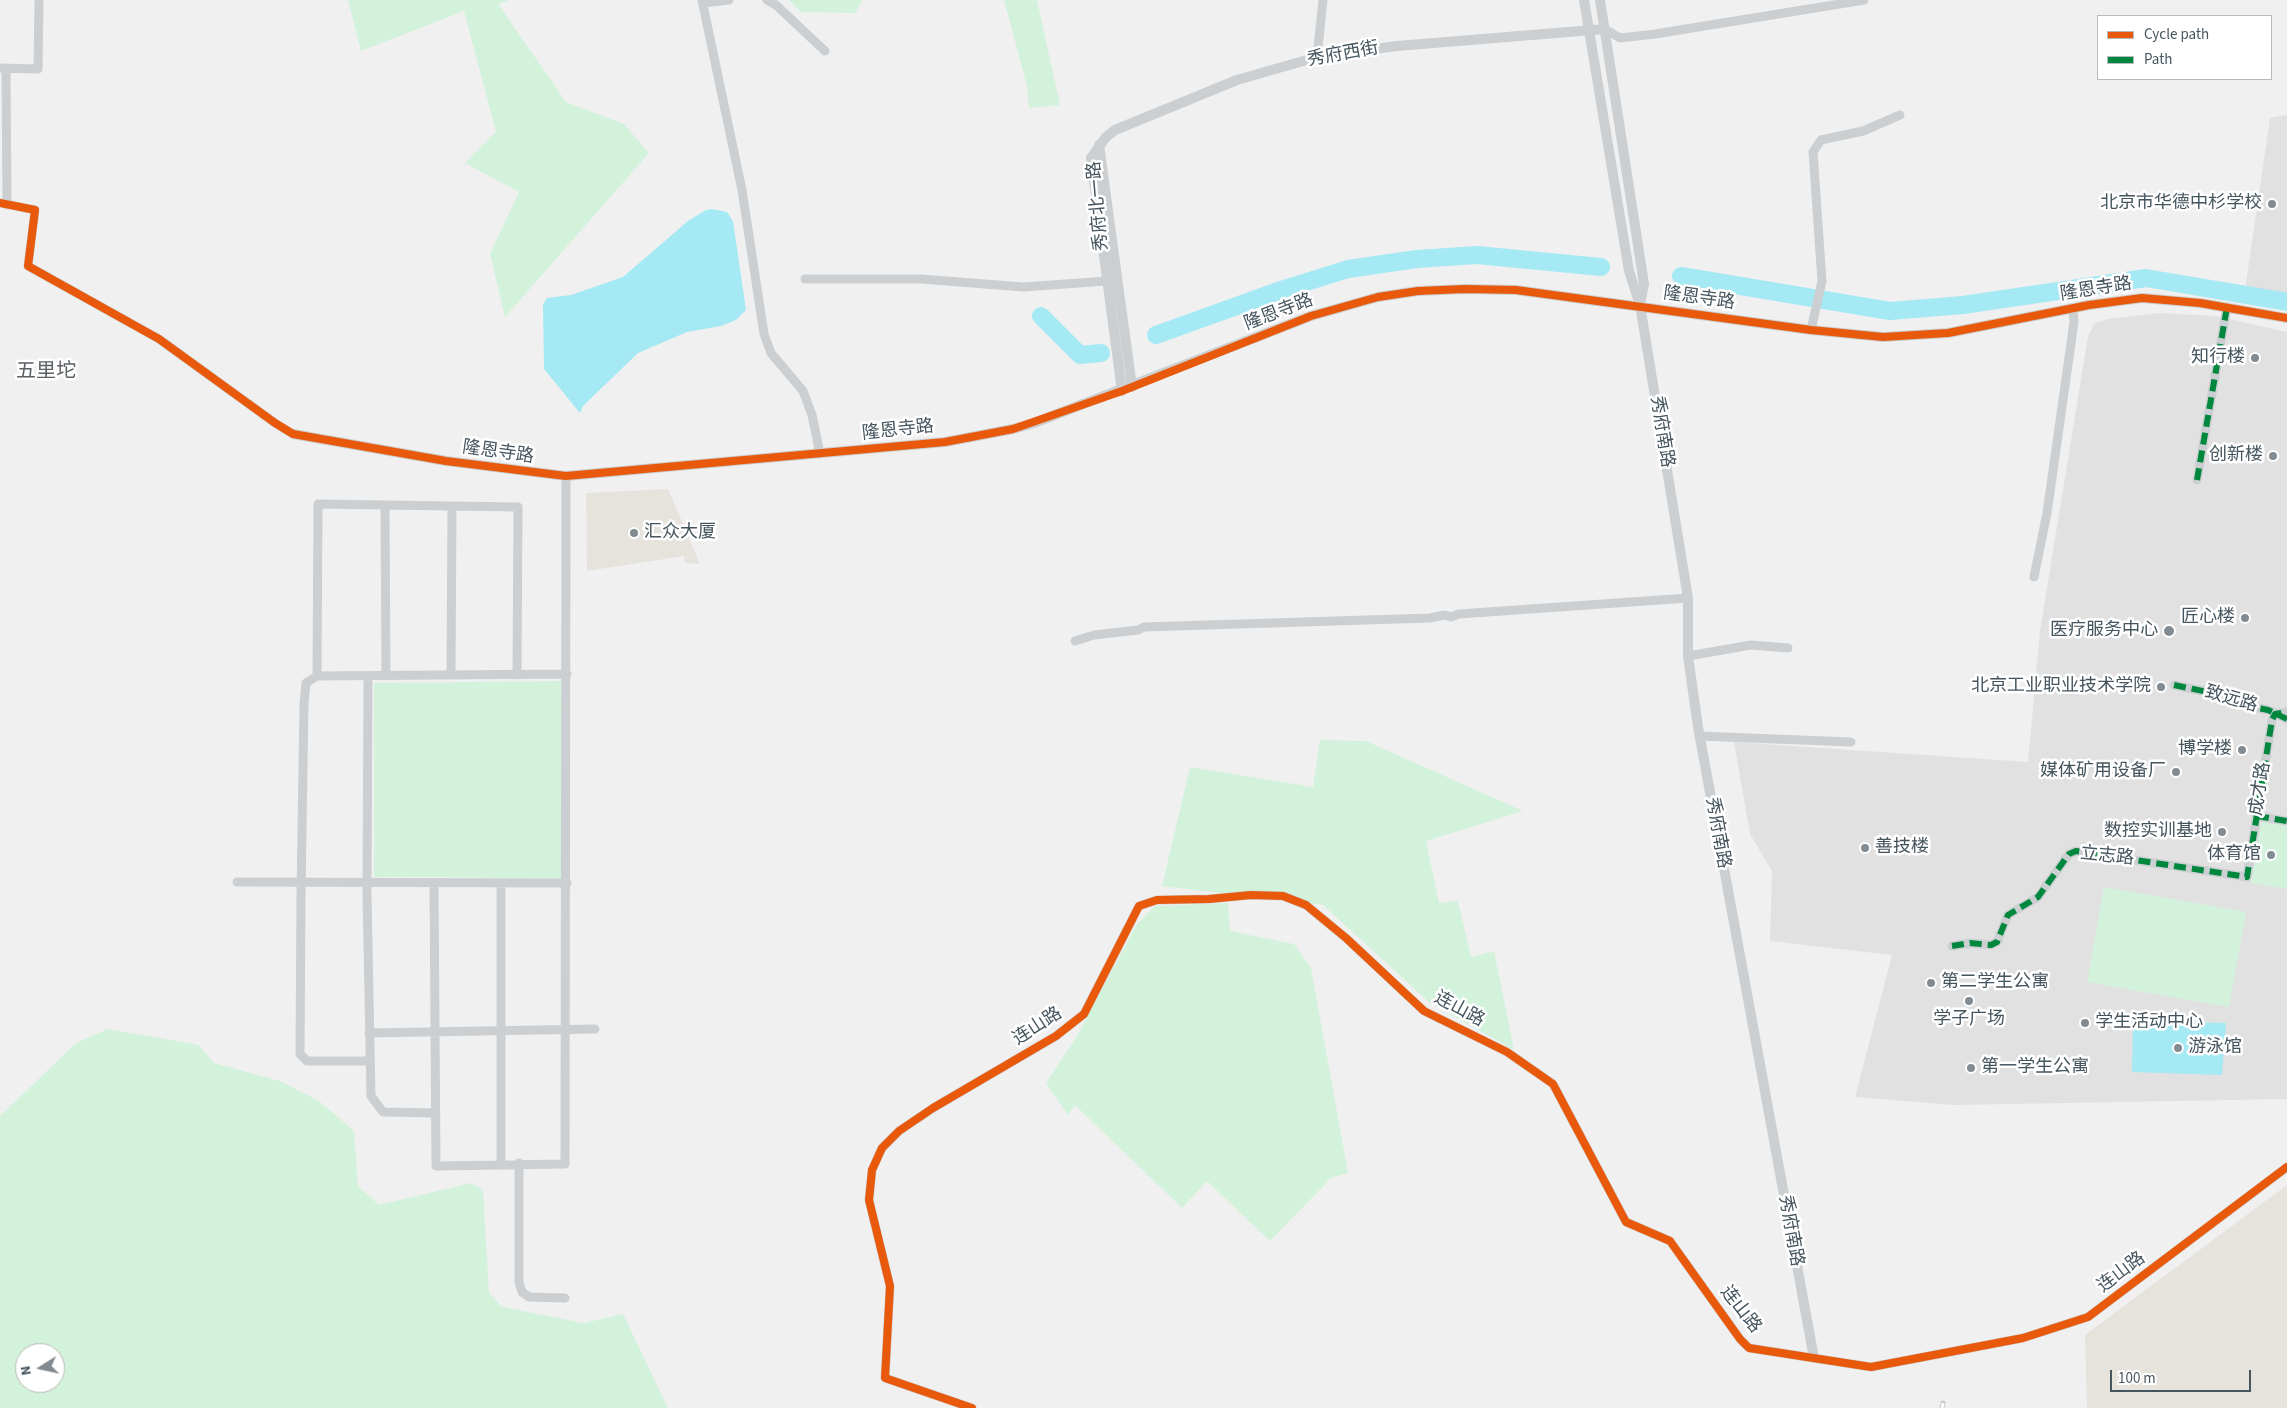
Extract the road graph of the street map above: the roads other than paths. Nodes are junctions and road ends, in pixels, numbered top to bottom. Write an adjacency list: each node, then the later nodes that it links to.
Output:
1 (39, 0): 13 (street)
2 (729, 0): 8 (street)
3 (767, 0): 11 (street)
4 (1323, 0): 12 (street)
5 (1584, 0): 10 (street, 秀府南路)
6 (1600, 0): 9 (street, 秀府南路)
7 (1864, 0): 9 (street)
8 (703, 2): 27 (street)
9 (1605, 29): 10 (street, 秀府西街); 19 (street, 秀府南路)
10 (1589, 30): 12 (street, 秀府西街); 19 (street, 秀府南路)
11 (825, 51)
12 (1317, 57): 15 (street, 秀府西街)
13 (3, 69): 16 (street)
14 (1900, 114): 23 (street)
15 (1099, 145): 18 (street, 秀府北一路); 24 (street, 秀府北一路)
16 (4, 204): 26 (street)
17 (805, 279): 18 (street)
18 (1107, 281): 25 (street, 秀府北一路)
19 (1640, 305): 23 (street, 隆恩寺路); 24 (street, 隆恩寺路); 33 (street, 秀府南路)
20 (2227, 307): 21 (street, 隆恩寺路); 22 (street, 隆恩寺路); 29 (street)
21 (2073, 308): 23 (street, 隆恩寺路); 32 (street)
22 (2287, 318)
23 (1812, 325)
24 (1132, 387): 25 (street, 隆恩寺路)
25 (1122, 391): 27 (street, 隆恩寺路)
26 (293, 434): 28 (street, 隆恩寺路)
27 (820, 454): 28 (street, 隆恩寺路)
28 (566, 476): 37 (street)
29 (2197, 480)
30 (385, 507): 31 (street); 38 (street); 41 (street)
31 (452, 507): 39 (street); 40 (street)
32 (2034, 577)
33 (1688, 598): 34 (street); 36 (street, 秀府南路)
34 (1074, 641)
35 (1788, 648): 36 (street)
36 (1688, 656): 47 (street, 秀府南路)
37 (567, 674): 40 (street); 57 (street)
38 (386, 675): 39 (street); 42 (street)
39 (451, 675): 40 (street)
40 (517, 675)
41 (317, 676): 42 (street); 53 (street)
42 (368, 676): 54 (street)
43 (2174, 685): 45 (street, 致远路)
44 (2287, 712): 45 (street)
45 (2275, 714): 46 (street, 致远路); 49 (street, 成才路)
46 (2287, 719)
47 (1700, 736): 48 (street); 70 (street, 秀府南路)
48 (1851, 742)
49 (2257, 816): 50 (street); 51 (street, 成才路)
50 (2287, 821)
51 (2247, 877): 58 (street, 立志路)
52 (237, 882): 53 (street)
53 (301, 883): 54 (street); 64 (street)
54 (367, 883): 55 (street); 63 (street)
55 (434, 883): 56 (street); 61 (street)
56 (501, 883): 57 (street); 62 (street)
57 (567, 883): 60 (street)
58 (1952, 946)
59 (595, 1029): 60 (street)
60 (566, 1031): 62 (street); 66 (street)
61 (436, 1032): 62 (street); 63 (street); 65 (street)
62 (501, 1032): 67 (street)
63 (368, 1034): 64 (street)
64 (369, 1061): 65 (street)
65 (436, 1113): 67 (street)
66 (519, 1163): 67 (street); 69 (street)
67 (501, 1164)
68 (2287, 1167): 70 (street, 连山路)
69 (565, 1298)
70 (1814, 1358): 71 (street, 连山路)
71 (972, 1408)

